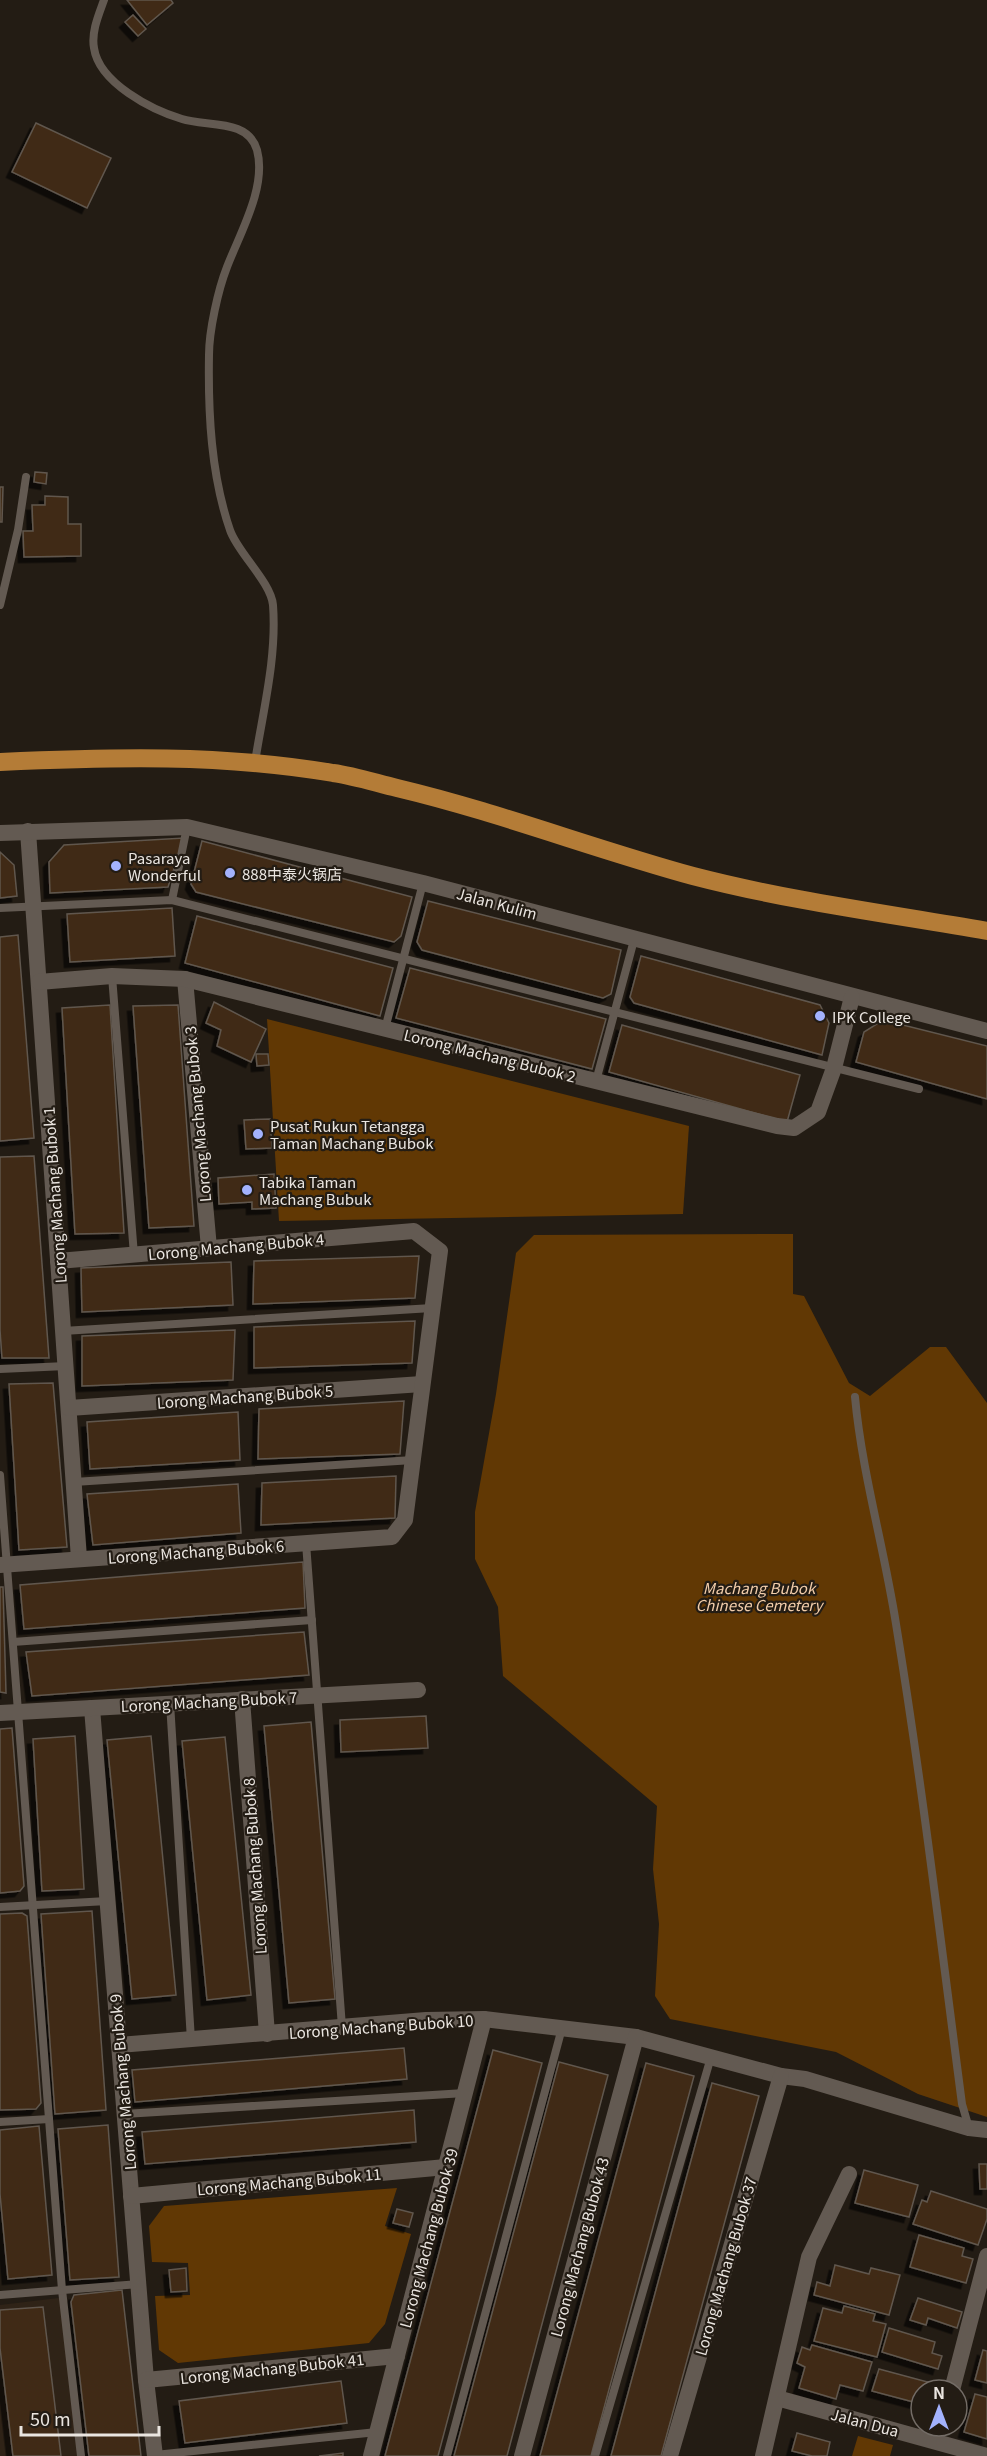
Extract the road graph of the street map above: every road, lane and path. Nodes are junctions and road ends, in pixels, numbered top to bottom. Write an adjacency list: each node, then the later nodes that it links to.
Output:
1 (104, 0): 5 (lane)
2 (26, 477): 3 (lane)
3 (0, 605)
4 (0, 762): 5 (main road)
5 (255, 762): 13 (main road)
6 (187, 826): 7 (street, Jalan Kulim); 9 (street, Jalan Kulim); 10 (lane)
7 (28, 831): 8 (street, Jalan Kulim); 11 (street, Lorong Machang Bubok 1)
8 (0, 833)
9 (423, 883): 14 (street, Jalan Kulim); 15 (lane)
10 (172, 900): 11 (lane); 15 (lane)
11 (33, 905): 12 (lane); 18 (street, Lorong Machang Bubok 1)
12 (0, 908)
13 (987, 931)
14 (634, 940): 19 (street, Jalan Kulim); 20 (lane)
15 (404, 959): 20 (lane); 21 (lane)
16 (112, 976): 17 (street, Lorong Machang Bubok 2); 18 (street, Lorong Machang Bubok 2); 27 (lane)
17 (185, 979): 21 (street, Lorong Machang Bubok 2); 26 (street, Lorong Machang Bubok 3)
18 (39, 982): 28 (street, Lorong Machang Bubok 1)
19 (852, 997): 22 (street, Jalan Kulim); 23 (street, Lorong Machang Bubok 2)
20 (615, 1012): 23 (lane); 24 (lane)
21 (385, 1029): 24 (street, Lorong Machang Bubok 2)
22 (987, 1031)
23 (834, 1068): 24 (street, Lorong Machang Bubok 2); 25 (lane)
24 (596, 1081)
25 (920, 1089)
26 (209, 1248): 27 (street, Lorong Machang Bubok 4); 29 (street, Lorong Machang Bubok 4)
27 (134, 1255): 28 (street, Lorong Machang Bubok 4)
28 (58, 1261): 30 (street, Lorong Machang Bubok 1)
29 (432, 1308): 30 (lane); 33 (street)
30 (63, 1331): 31 (street, Lorong Machang Bubok 1)
31 (66, 1366): 32 (lane); 35 (street, Lorong Machang Bubok 1)
32 (0, 1369)
33 (422, 1384): 35 (street, Lorong Machang Bubok 5); 36 (street)
34 (855, 1396): 67 (lane)
35 (69, 1408): 38 (street, Lorong Machang Bubok 1)
36 (413, 1460): 38 (lane); 39 (street, Lorong Machang Bubok 6)
37 (0, 1475): 41 (lane)
38 (74, 1482): 40 (street, Lorong Machang Bubok 1)
39 (306, 1543): 40 (street, Lorong Machang Bubok 6); 42 (lane)
40 (79, 1559): 41 (street, Lorong Machang Bubok 6)
41 (3, 1564): 43 (lane)
42 (312, 1620): 43 (lane); 45 (lane)
43 (13, 1642): 49 (lane)
44 (418, 1690): 45 (street, Lorong Machang Bubok 7)
45 (318, 1695): 46 (street, Lorong Machang Bubok 7); 55 (lane)
46 (242, 1699): 47 (street, Lorong Machang Bubok 7); 57 (street, Lorong Machang Bubok 8)
47 (170, 1703): 48 (street, Lorong Machang Bubok 7); 59 (lane)
48 (92, 1708): 49 (street, Lorong Machang Bubok 7); 51 (street, Lorong Machang Bubok 9)
49 (18, 1712): 50 (street, Lorong Machang Bubok 7); 52 (lane)
50 (0, 1713)
51 (107, 1900): 52 (lane); 60 (street, Lorong Machang Bubok 9)
52 (32, 1905): 53 (lane); 65 (lane)
53 (0, 1907)
54 (484, 2019): 55 (street, Lorong Machang Bubok 10); 56 (street, Lorong Machang Bubok 10); 63 (street, Lorong Machang Bubok 39)
55 (342, 2027): 57 (street, Lorong Machang Bubok 10)
56 (562, 2027): 58 (street, Lorong Machang Bubok 10); 86 (lane)
57 (267, 2034): 59 (street, Lorong Machang Bubok 10)
58 (636, 2037): 61 (street, Lorong Machang Bubok 10); 87 (street, Lorong Machang Bubok 43)
59 (191, 2040): 60 (street, Lorong Machang Bubok 10)
60 (119, 2045): 64 (street, Lorong Machang Bubok 9)
61 (711, 2057): 62 (street, Lorong Machang Bubok 10); 88 (lane)
62 (781, 2076): 67 (street, Lorong Machang Bubok 10); 89 (street, Lorong Machang Bubok 37)
63 (466, 2093): 64 (lane); 69 (street, Lorong Machang Bubok 39)
64 (124, 2114): 71 (street, Lorong Machang Bubok 9)
65 (48, 2119): 66 (lane); 74 (lane)
66 (0, 2122)
67 (969, 2128): 68 (street, Lorong Machang Bubok 10)
68 (987, 2130)
69 (446, 2167): 71 (street, Lorong Machang Bubok 11); 76 (street, Lorong Machang Bubok 39)
70 (849, 2174): 79 (street)
71 (131, 2196): 73 (street, Lorong Machang Bubok 9)
72 (987, 2256): 77 (street)
73 (138, 2284): 74 (lane); 78 (street, Lorong Machang Bubok 9)
74 (62, 2290): 75 (lane); 83 (lane)
75 (0, 2295)
76 (397, 2356): 78 (street, Lorong Machang Bubok 41); 81 (street, Lorong Machang Bubok 39)
77 (955, 2378)
78 (146, 2380): 84 (street, Lorong Machang Bubok 9)
79 (777, 2398): 80 (street, Jalan Dua); 90 (street)
80 (909, 2427)
81 (377, 2432): 84 (lane); 85 (street, Lorong Machang Bubok 39)
82 (949, 2438): 91 (street, Jalan Dua)
83 (81, 2456)
84 (155, 2456)
85 (371, 2456)
86 (447, 2456)
87 (522, 2456)
88 (595, 2456)
89 (670, 2456)
90 (763, 2456)
91 (987, 2456)

